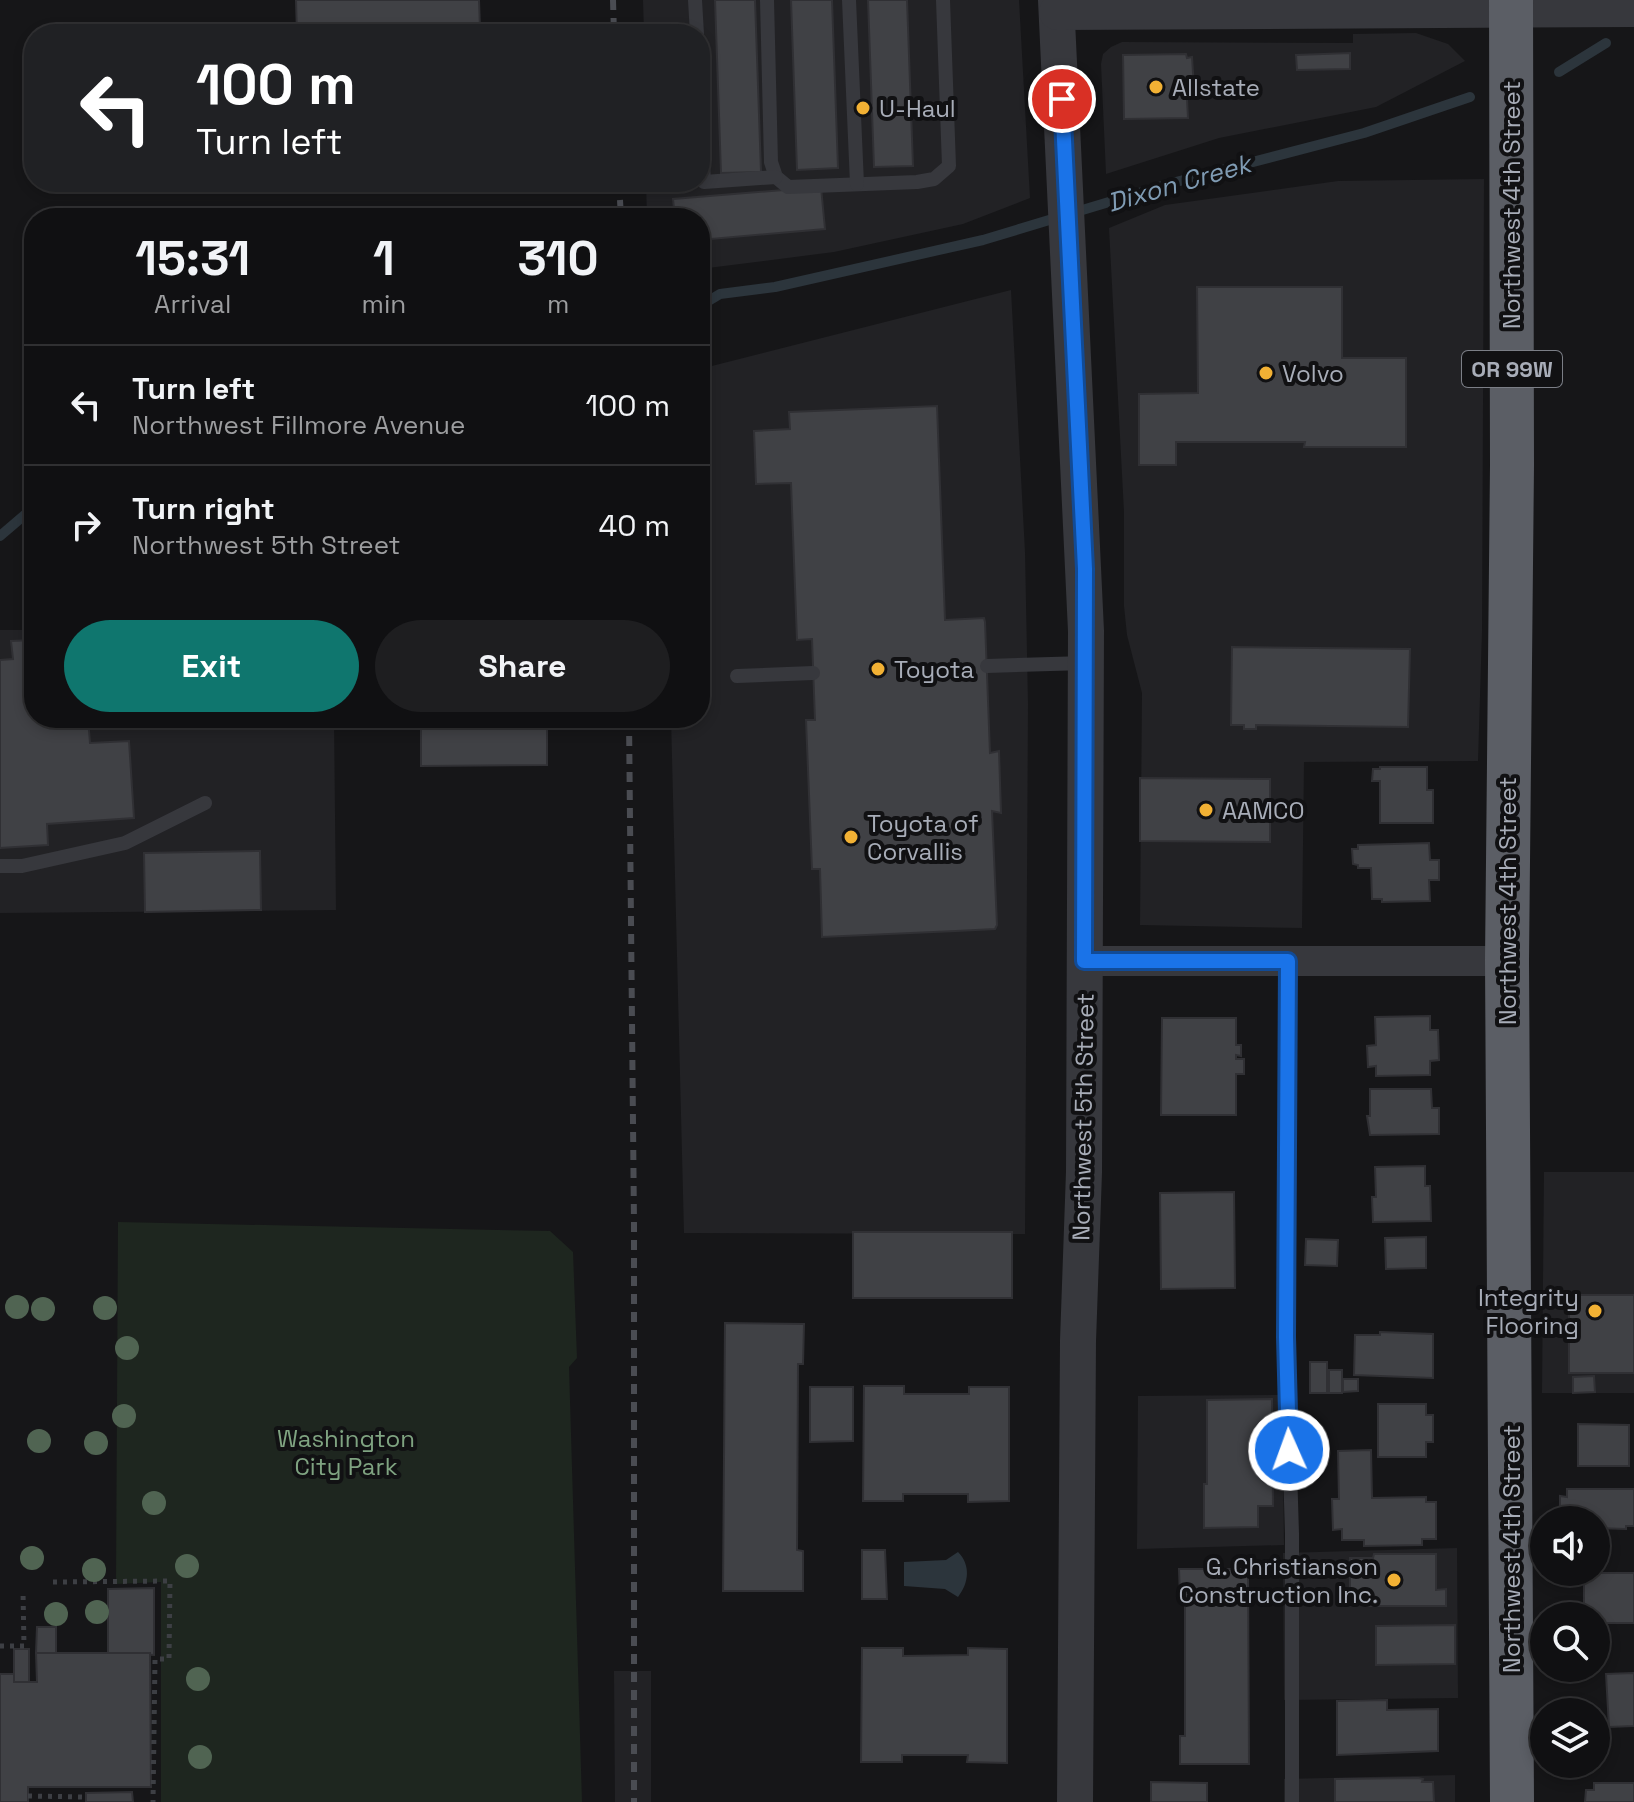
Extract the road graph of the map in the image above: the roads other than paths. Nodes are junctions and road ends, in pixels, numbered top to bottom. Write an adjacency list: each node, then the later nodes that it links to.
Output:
1 (695, 0): 8 (lane)
2 (767, 0): 9 (lane)
3 (849, 0): 11 (lane)
4 (943, 0): 11 (lane)
5 (1511, 5): 6 (street); 7 (street); 20 (highway, Northwest 4th Street / OR 99W)
6 (1056, 6): 12 (street, Northwest 5th Street)
7 (1634, 9)
8 (696, 24)
9 (776, 177): 10 (lane); 11 (lane)
10 (710, 182)
11 (857, 184)
12 (1086, 663): 13 (lane); 18 (street, Northwest 5th Street)
13 (987, 666)
14 (813, 673): 15 (lane)
15 (737, 676)
16 (205, 803): 17 (lane)
17 (0, 866)
18 (1084, 961): 19 (street); 21 (street, Northwest 5th Street)
19 (1288, 961): 20 (street); 22 (lane)
20 (1507, 961): 23 (highway, Northwest 4th Street / OR 99W)
21 (1075, 1802)
22 (1292, 1802)
23 (1512, 1802)

